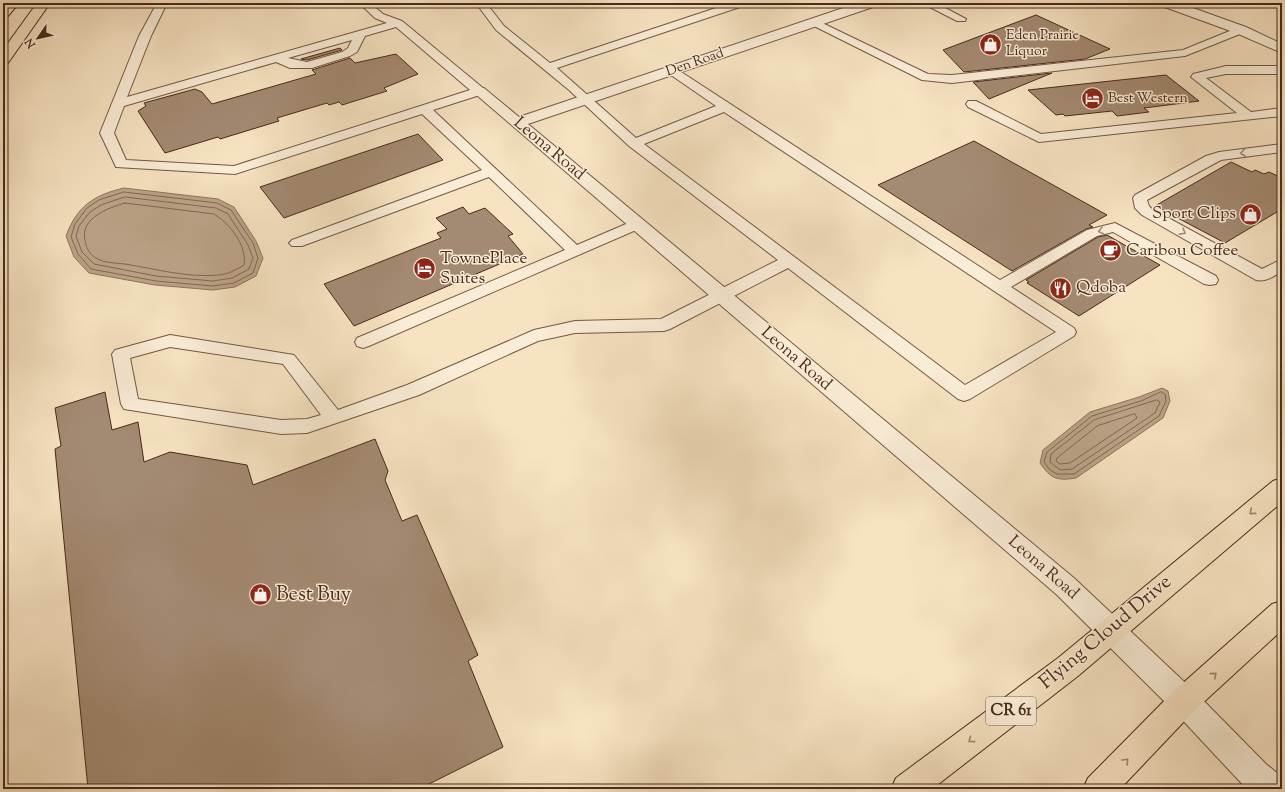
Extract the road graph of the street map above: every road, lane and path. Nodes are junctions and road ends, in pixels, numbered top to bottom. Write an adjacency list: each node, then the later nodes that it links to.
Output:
1 (13, 3): 10 (main road)
2 (44, 3): 16 (main road)
3 (162, 3): 22 (lane)
4 (364, 3): 13 (lane)
5 (481, 3): 17 (lane)
6 (742, 3): 17 (lane)
7 (871, 3): 12 (street, Den Road)
8 (928, 3): 11 (lane)
9 (1166, 3): 14 (street)
10 (3, 13)
11 (961, 19)
12 (814, 22): 14 (lane); 19 (street, Den Road)
13 (398, 23): 20 (lane); 22 (lane)
14 (1241, 30): 15 (street)
15 (1282, 49)
16 (3, 60)
17 (549, 66): 21 (lane)
18 (1282, 70): 27 (lane)
19 (671, 71): 21 (street, Den Road); 24 (lane)
20 (479, 91): 25 (lane); 28 (street, Leona Road)
21 (588, 99): 28 (street, Den Road); 29 (lane)
22 (117, 104): 25 (lane)
23 (972, 104): 27 (lane)
24 (725, 107): 29 (lane); 38 (lane)
25 (423, 108): 31 (lane)
26 (1282, 112): 27 (lane)
27 (1248, 116)
28 (518, 122): 32 (street, Leona Road)
29 (634, 143): 35 (lane)
30 (1282, 148): 36 (lane, one-way to 36)
31 (491, 171): 33 (lane); 34 (lane)
32 (638, 224): 34 (lane); 39 (street, Leona Road)
33 (297, 243)
34 (575, 251): 40 (lane)
35 (789, 261): 38 (lane); 39 (lane)
36 (1282, 264)
37 (1210, 280): 38 (lane, one-way to 38)
38 (999, 287)
39 (722, 295): 41 (lane); 44 (street, Leona Road)
40 (363, 342)
41 (334, 418): 41 (lane)
42 (1282, 488): 44 (main road, Flying Cloud Drive / CR 61, one-way to 44)
43 (1282, 613): 45 (main road, one-way to 43)
44 (1112, 629): 45 (street, Leona Road); 46 (main road, Flying Cloud Drive / CR 61, one-way to 46)
45 (1184, 701): 47 (main road, one-way to 45); 48 (street, Leona Road)
46 (907, 789)
47 (1099, 789)
48 (1272, 789)

